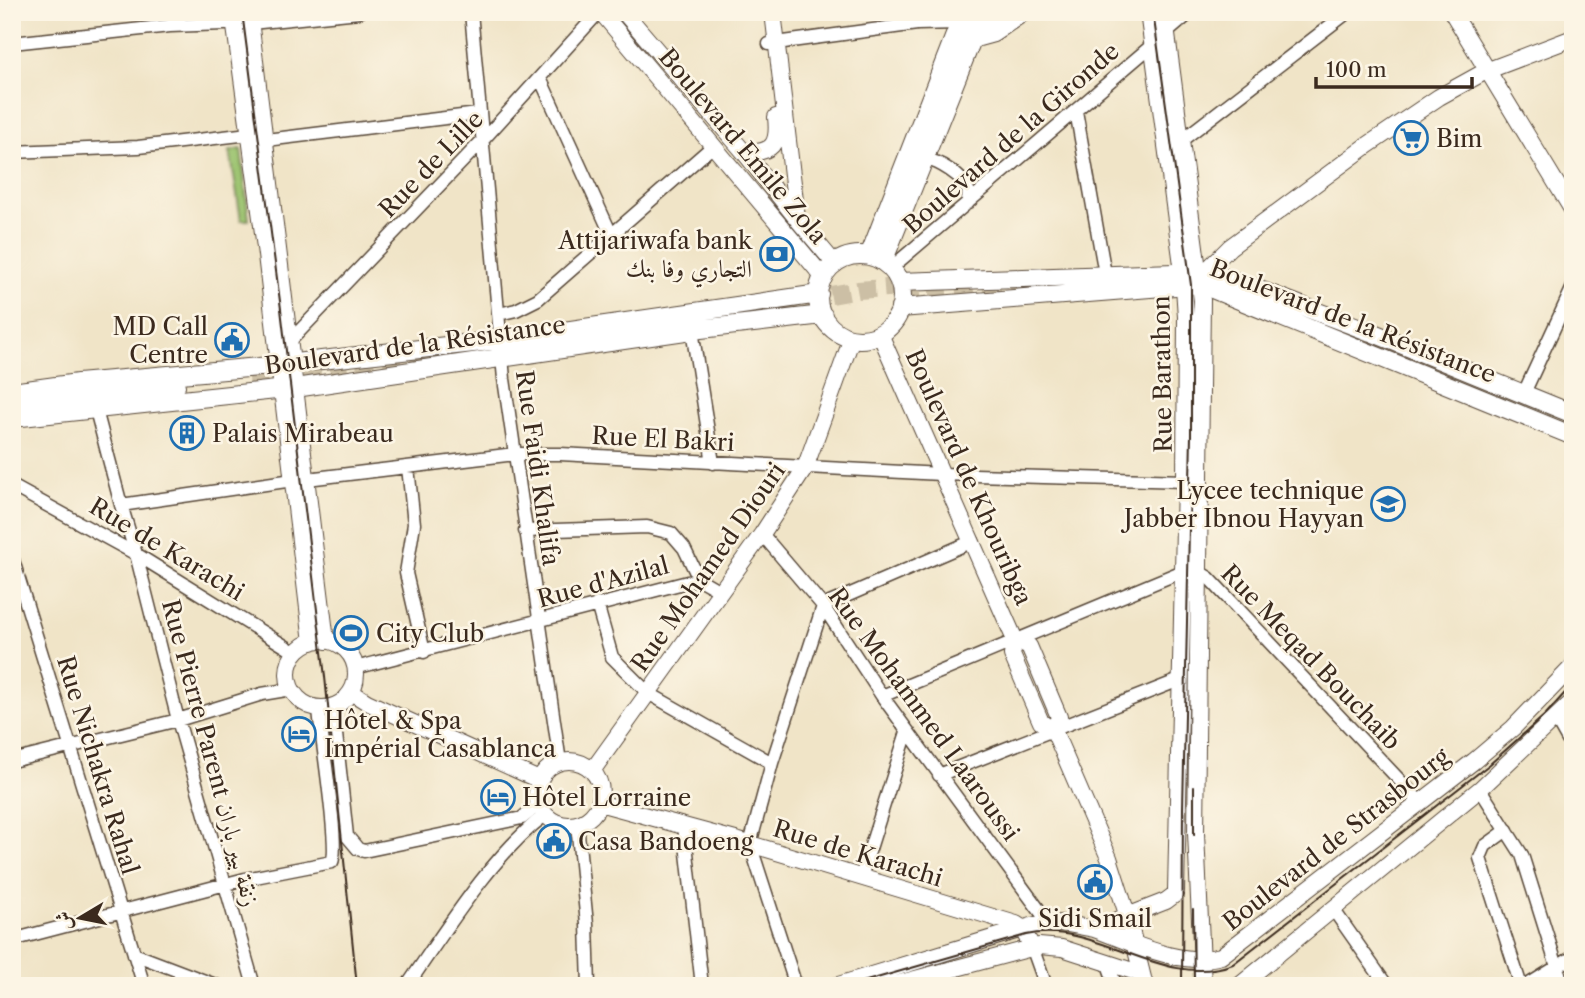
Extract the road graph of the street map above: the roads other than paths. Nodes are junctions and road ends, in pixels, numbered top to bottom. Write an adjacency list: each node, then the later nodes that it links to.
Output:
1 (184, 12): 17 (street)
2 (359, 12): 16 (street)
3 (471, 12): 28 (street, Rue Faidi Khalifa)
4 (600, 12): 26 (street, Rue de Lille); 33 (street, Boulevard Emile Zola)
5 (624, 12): 35 (street, Boulevard Emile Zola)
6 (765, 12): 22 (street)
7 (773, 12): 22 (street)
8 (1000, 12): 15 (main road)
9 (1023, 12): 20 (main road)
10 (1147, 12): 24 (street, Rue Barathon)
11 (1164, 12): 18 (street)
12 (1191, 12): 18 (street, Boulevard de la Gironde)
13 (1348, 12): 31 (street)
14 (1452, 12): 25 (street)
15 (971, 17): 20 (main road); 22 (street); 23 (main road)
16 (242, 18): 17 (street); 29 (street); 30 (street)
17 (170, 26): 21 (street)
18 (1168, 32): 24 (street, Boulevard de la Gironde); 31 (street)
19 (1573, 38): 25 (street)
20 (972, 40): 23 (main road); 36 (main road)
21 (12, 43)
22 (773, 43): 35 (street); 39 (street)
23 (952, 43): 42 (main road)
24 (1152, 44): 27 (street, Boulevard de la Gironde); 44 (street, Rue Barathon)
25 (1486, 71): 38 (street); 44 (street)
26 (540, 78): 32 (street, Rue de Lille); 40 (street)
27 (1076, 111): 37 (street, Boulevard de la Gironde); 43 (street)
28 (478, 114): 30 (street); 32 (street, Rue Faidi Khalifa)
29 (249, 134): 34 (street); 55 (street)
30 (266, 140): 53 (street)
31 (1182, 140): 44 (street)
32 (482, 141): 48 (street, Rue Faidi Khalifa); 53 (street, Rue de Lille)
33 (713, 146): 40 (street); 45 (street, Boulevard Emile Zola)
34 (12, 152)
35 (744, 152): 39 (street, Boulevard Emile Zola)
36 (925, 160): 37 (street); 42 (main road)
37 (968, 202): 42 (street, Boulevard de la Gironde)
38 (1573, 211)
39 (798, 220): 41 (street, Boulevard Emile Zola)
40 (611, 234): 48 (street)
41 (835, 264): 42 (main road); 45 (main road)
42 (885, 267): 43 (main road, Boulevard de la Résistance); 47 (main road)
43 (1105, 274): 44 (main road, Boulevard de la Résistance)
44 (1194, 277): 47 (main road, Boulevard de la Résistance); 58 (main road, Boulevard de la Résistance); 66 (main road, Boulevard de la Résistance); 73 (street, Rue Barathon); 82 (street)
45 (821, 286): 49 (main road); 54 (main road, Boulevard de la Résistance)
46 (1573, 287): 58 (street)
47 (900, 308): 51 (main road)
48 (499, 314): 54 (street, Rue Faidi Khalifa)
49 (823, 315): 50 (main road, Boulevard de la Résistance); 52 (main road)
50 (692, 330): 54 (main road, Boulevard de la Résistance); 68 (street)
51 (880, 334): 52 (main road); 71 (street, Boulevard de Khouribga)
52 (852, 338): 70 (street, Rue Mohamed Diouri)
53 (289, 342): 55 (street)
54 (501, 349): 55 (main road, Boulevard de la Résistance); 56 (main road, Boulevard de la Résistance); 67 (street, Rue Faidi Khalifa)
55 (285, 364): 56 (street); 57 (main road, Boulevard de la Résistance)
56 (288, 388): 61 (main road, Boulevard de la Résistance); 72 (street)
57 (12, 392)
58 (1524, 393): 62 (main road, Boulevard de la Résistance)
59 (12, 400): 60 (main road)
60 (12, 406)
61 (96, 410): 63 (main road, Boulevard de la Résistance); 75 (street, Rue Pierre Parent زنقة بيير باران)
62 (1573, 414)
63 (12, 418)
64 (1573, 422): 65 (main road)
65 (1573, 430)
66 (1573, 436)
67 (515, 454): 68 (street, Rue El Bakri); 69 (street, Rue El Bakri); 76 (street, Rue Faidi Khalifa)
68 (713, 463): 70 (street, Rue El Bakri)
69 (408, 467): 72 (street, Rue El Bakri); 90 (street)
70 (805, 468): 71 (street, Rue El Bakri); 77 (street, Rue Mohamed Diouri)
71 (941, 474): 73 (street, Rue El Bakri); 78 (street, Boulevard de Khouribga)
72 (300, 480): 75 (street, Rue El Bakri); 89 (street)
73 (1185, 481): 81 (street, Rue Barathon)
74 (12, 486): 79 (street, Rue de Karachi)
75 (121, 505): 79 (street, Rue Pierre Parent زنقة بيير باران)
76 (525, 531): 83 (street); 87 (street, Rue Faidi Khalifa)
77 (762, 534): 84 (street, Rue Mohamed Diouri); 86 (street, Rue Mohammed Laaroussi)
78 (973, 541): 86 (street); 88 (street, Boulevard de Khouribga)
79 (136, 554): 91 (street, Rue de Karachi); 102 (street, Rue Pierre Parent زنقة بيير باران)
80 (12, 557): 105 (street, Rue Nichakra Rahal)
81 (1183, 571): 82 (street); 88 (street); 94 (street, Rue Barathon)
82 (1200, 571): 115 (street, Rue Meqad Bouchaib); 136 (street)
83 (699, 579): 84 (street); 85 (street, Rue d'Azilal)
84 (720, 591): 97 (street, Rue Mohamed Diouri)
85 (597, 604): 87 (street, Rue d'Azilal); 97 (street)
86 (823, 606): 98 (street, Rue Mohammed Laaroussi); 109 (street)
87 (539, 621): 90 (street, Rue d'Azilal); 108 (street, Rue Faidi Khalifa)
88 (1015, 640): 98 (street); 103 (street, Boulevard de Khouribga)
89 (319, 642): 91 (street); 93 (street)
90 (424, 652): 93 (street, Rue d'Azilal)
91 (296, 653): 95 (street)
92 (1573, 666): 115 (street, Boulevard de Strasbourg)
93 (355, 668): 96 (street)
94 (1182, 679): 103 (street); 125 (street, Rue Barathon)
95 (292, 689): 100 (street); 102 (street)
96 (351, 692): 100 (street); 112 (street)
97 (648, 693): 109 (street); 110 (street, Rue Mohamed Diouri)
98 (882, 696): 104 (street, Rue Mohammed Laaroussi)
99 (1573, 701): 101 (street, Boulevard de Strasbourg)
100 (326, 707): 116 (street); 122 (street)
101 (1556, 719): 106 (street); 113 (street, Boulevard de Strasbourg)
102 (178, 720): 105 (street); 122 (street, Rue Pierre Parent زنقة بيير باران)
103 (1054, 731): 111 (street); 125 (street, Boulevard de Khouribga)
104 (907, 732): 111 (street, Rue Mohammed Laaroussi); 121 (street)
105 (70, 746): 107 (street); 124 (street, Rue Nichakra Rahal)
106 (1573, 749)
107 (12, 761)
108 (561, 762): 110 (street); 112 (street)
109 (772, 763): 120 (street)
110 (592, 771): 114 (street)
111 (939, 775): 127 (street, Rue Mohammed Laaroussi)
112 (539, 780): 116 (street)
113 (1480, 789): 119 (street); 123 (street, Boulevard de Strasbourg)
114 (599, 803): 117 (street); 118 (street, Rue de Karachi)
115 (1421, 803): 136 (street, Boulevard de Strasbourg)
116 (542, 809): 117 (street); 144 (street)
117 (577, 824): 145 (street)
118 (684, 826): 120 (street, Rue de Karachi); 146 (street)
119 (1507, 830): 138 (street); 155 (street)
120 (750, 844): 121 (street, Rue de Karachi); 147 (street)
121 (860, 877): 126 (street, Rue de Karachi)
122 (223, 884): 124 (street); 143 (street, Rue Pierre Parent زنقة بيير باران)
123 (1334, 909): 153 (street, Boulevard de Strasbourg); 154 (street)
124 (121, 911): 131 (street); 134 (street, Rue Nichakra Rahal)
125 (1127, 914): 129 (street); 132 (street, Boulevard de Khouribga)
126 (992, 917): 128 (street, Rue de Karachi); 130 (street)
127 (1048, 922): 128 (street); 129 (street, Boulevard de Strasbourg)
128 (1022, 928): 130 (street); 133 (street)
129 (1094, 929): 132 (street, Boulevard de Strasbourg)
130 (993, 939): 148 (street)
131 (12, 940)
132 (1135, 943): 136 (street, Boulevard de Strasbourg); 139 (street, Boulevard de Khouribga)
133 (1032, 947): 137 (street); 140 (street); 150 (street)
134 (134, 954): 141 (street, Rue Nichakra Rahal); 142 (street)
135 (1573, 957): 138 (street)
136 (1202, 959): 152 (street)
137 (1107, 962): 139 (street); 151 (street)
138 (1557, 967): 155 (street); 156 (street)
139 (1143, 980)
140 (907, 983): 149 (street)
141 (144, 986)
142 (218, 986)
143 (254, 986)
144 (407, 986)
145 (589, 986)
146 (702, 986)
147 (796, 986)
148 (835, 986)
149 (889, 986)
150 (1045, 986)
151 (1116, 986)
152 (1203, 986)
153 (1239, 986)
154 (1387, 986)
155 (1524, 986)
156 (1563, 986)

